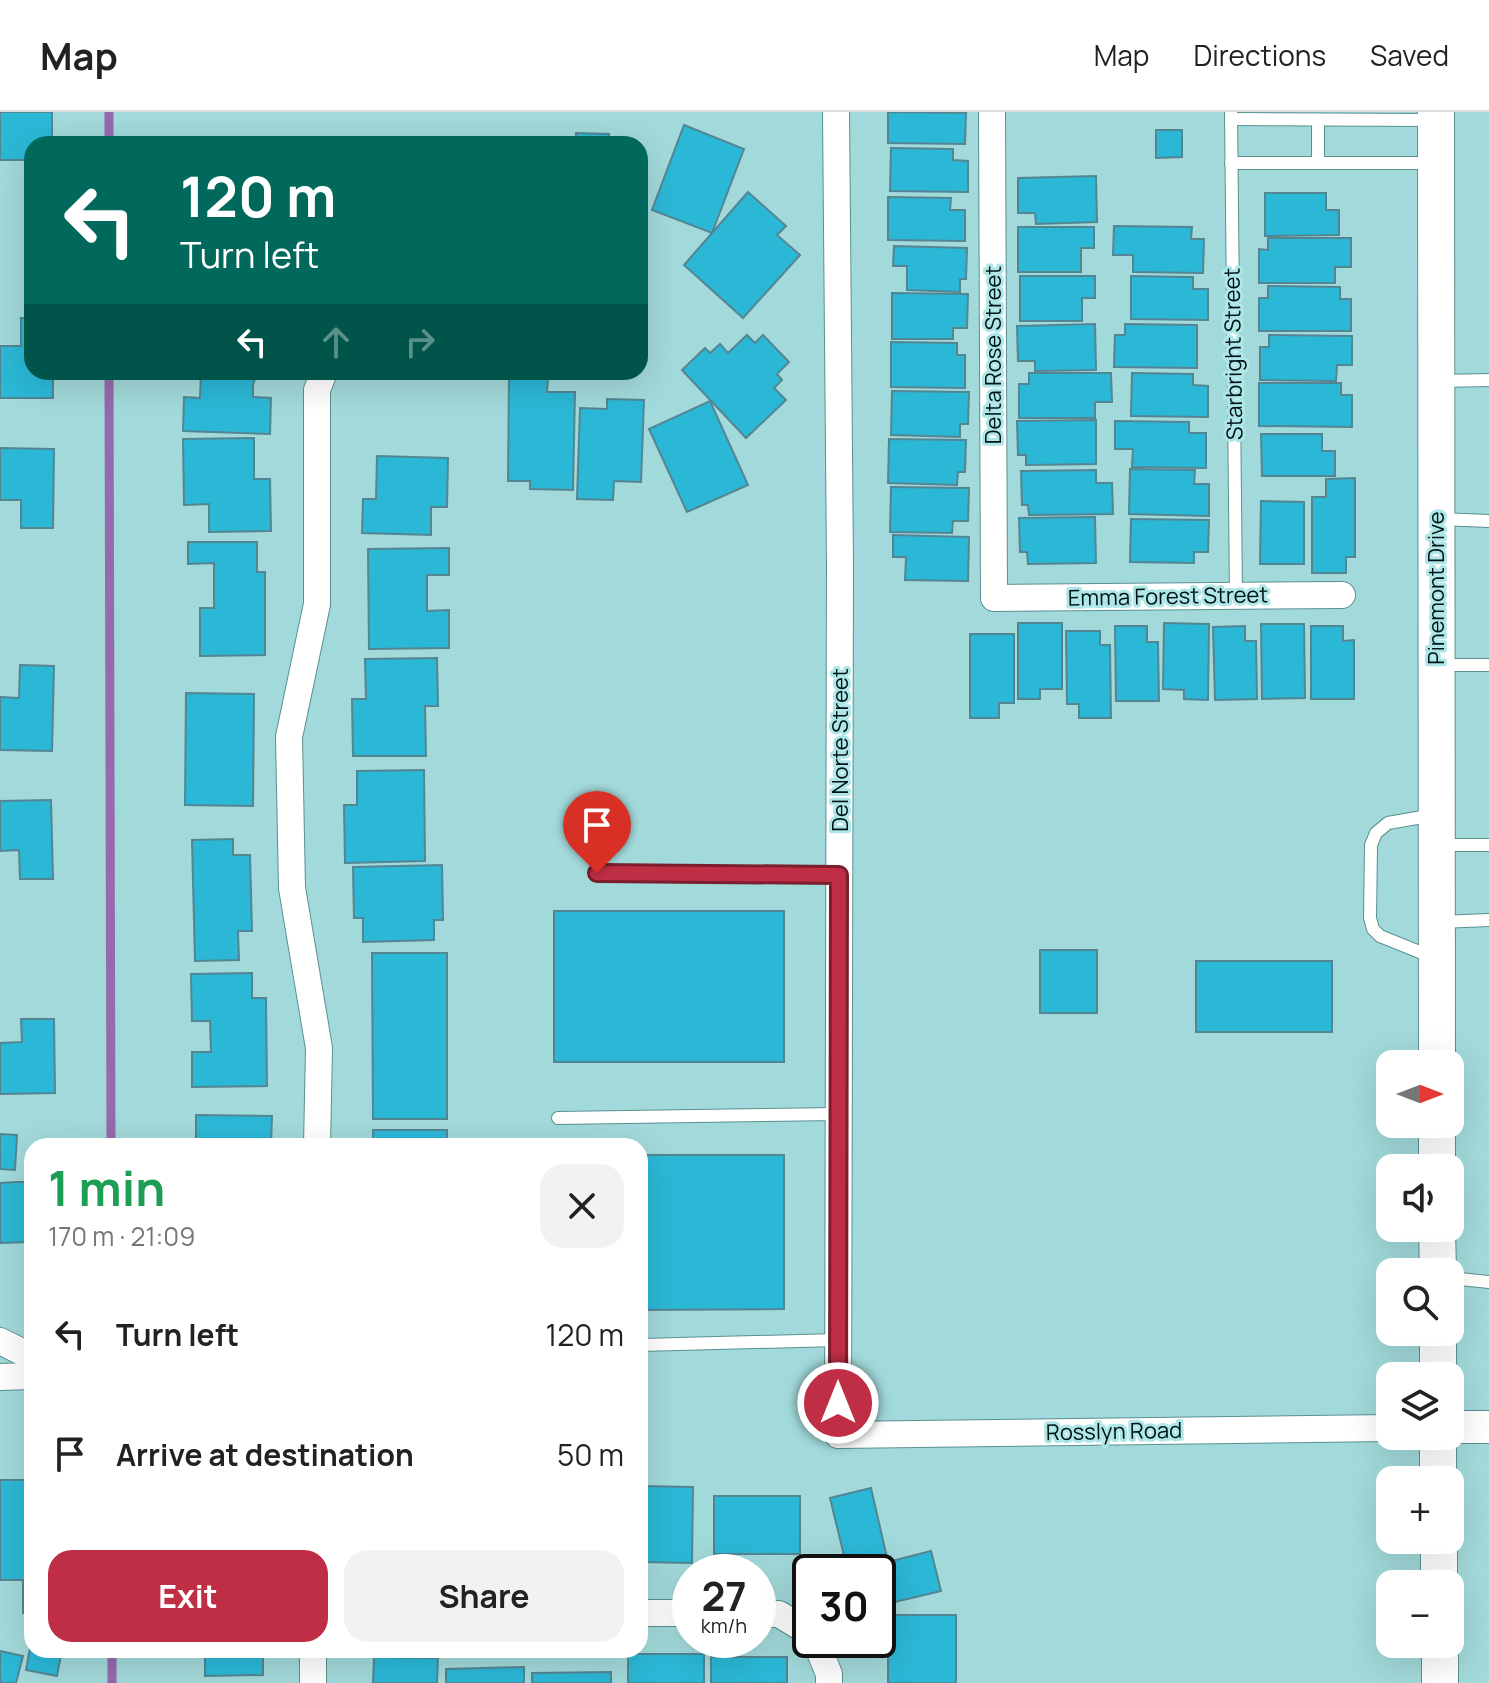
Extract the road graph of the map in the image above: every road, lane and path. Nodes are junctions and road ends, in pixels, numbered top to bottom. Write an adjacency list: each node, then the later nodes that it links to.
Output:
1 (836, 112): 22 (street, Del Norte Street)
2 (992, 112): 16 (street, Delta Rose Street)
3 (1231, 115): 5 (lane); 6 (lane, Starbright Street)
4 (1436, 116): 5 (lane); 8 (main road, Pinemont Drive)
5 (1318, 120): 7 (lane)
6 (1231, 163): 7 (lane); 15 (lane, Starbright Street)
7 (1318, 163): 8 (lane)
8 (1436, 163): 11 (main road, Pinemont Drive)
9 (321, 380): 29 (street)
10 (1489, 380): 11 (lane)
11 (1436, 381): 12 (main road, Pinemont Drive)
12 (1436, 519): 13 (lane); 17 (main road, Pinemont Drive)
13 (1489, 521)
14 (1342, 595): 15 (street, Emma Forest Street)
15 (1236, 596): 16 (street, Emma Forest Street)
16 (994, 598)
17 (1437, 665): 18 (lane); 19 (main road, Pinemont Drive)
18 (1489, 665)
19 (1437, 830): 20 (lane); 24 (main road, Pinemont Drive); 25 (lane)
20 (1489, 845)
21 (597, 873): 22 (lane)
22 (839, 875): 27 (street, Del Norte Street)
23 (1489, 920): 24 (lane)
24 (1437, 923): 25 (main road, Pinemont Drive)
25 (1437, 959): 26 (main road, Pinemont Drive)
26 (1437, 1050)
27 (839, 1114): 28 (lane); 32 (street, Del Norte Street)
28 (558, 1118)
29 (317, 1138)
30 (1464, 1279): 31 (lane)
31 (1489, 1282)
32 (838, 1340): 34 (lane); 41 (street, Del Norte Street)
33 (0, 1341): 35 (street)
34 (648, 1345)
35 (24, 1353)
36 (24, 1376): 37 (street)
37 (0, 1377)
38 (1464, 1427): 39 (street)
39 (1489, 1427)
40 (1376, 1428): 41 (street, Rosslyn Road)
41 (838, 1435)
42 (648, 1613): 43 (street)
43 (672, 1613)
44 (313, 1658): 47 (street)
45 (822, 1658): 48 (street)
46 (1440, 1658): 49 (main road)
47 (313, 1683)
48 (829, 1683)
49 (1440, 1683)

